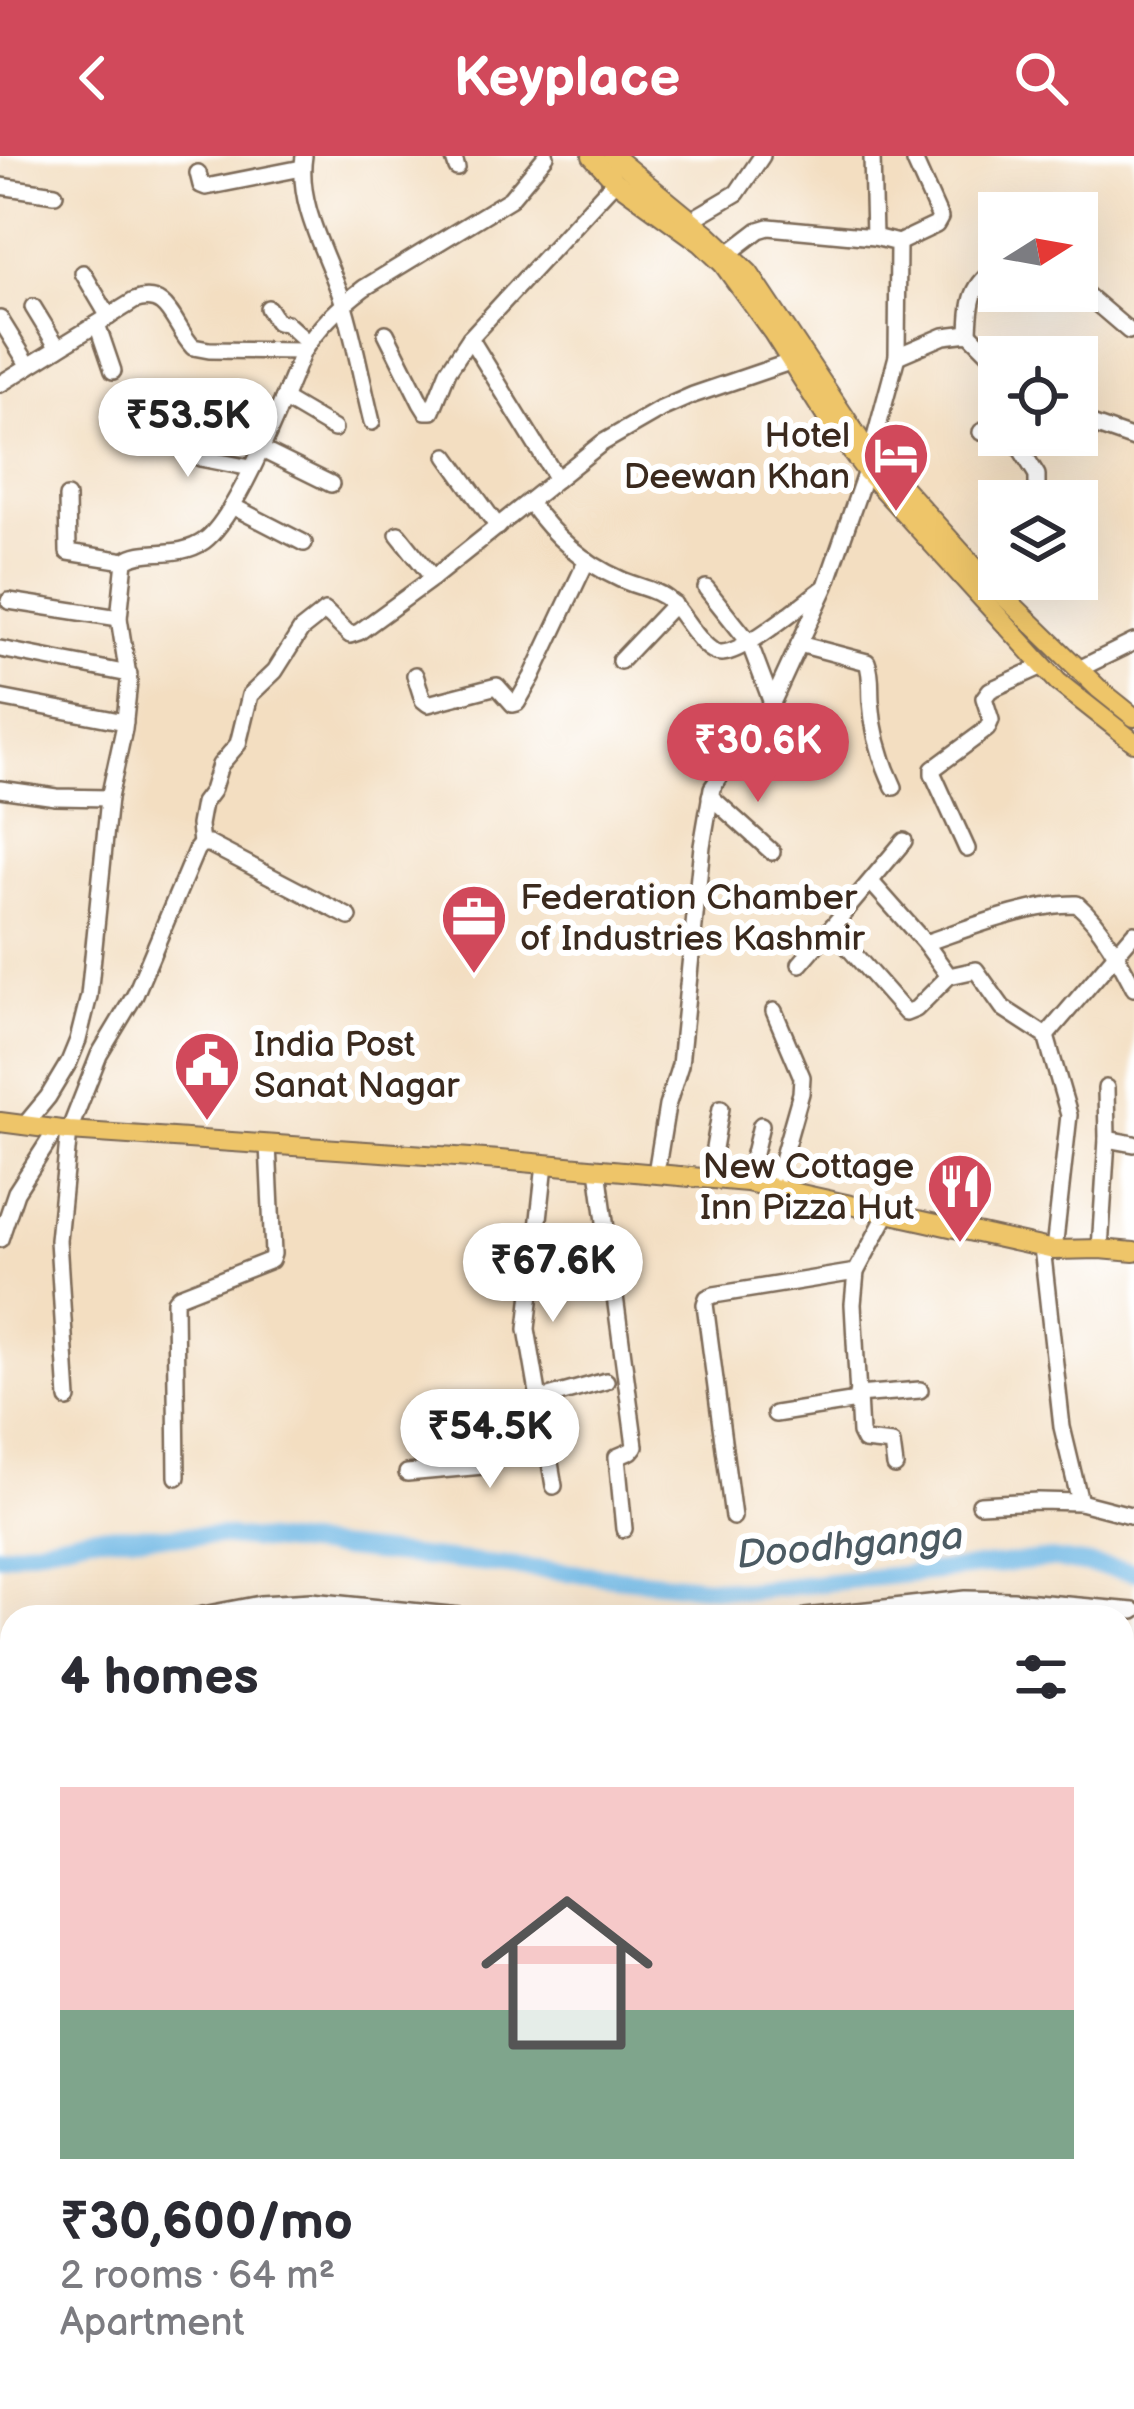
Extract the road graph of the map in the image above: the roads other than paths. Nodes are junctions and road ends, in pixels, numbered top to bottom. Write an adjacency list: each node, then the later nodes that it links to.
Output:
1 (546, 156): 18 (street)
2 (592, 156): 9 (main road)
3 (613, 156): 12 (main road)
4 (872, 156): 13 (street)
5 (915, 156): 14 (street)
6 (758, 157): 12 (street)
7 (303, 162): 8 (street); 18 (street)
8 (198, 173)
9 (615, 181): 27 (street); 32 (main road)
10 (0, 186): 11 (street)
11 (56, 194)
12 (691, 220): 15 (main road)
13 (874, 237): 14 (street); 15 (street)
14 (898, 243): 31 (street)
15 (729, 253): 44 (main road)
16 (83, 273): 23 (street)
17 (978, 285): 26 (street)
18 (344, 304): 29 (street); 37 (street)
19 (1098, 305): 24 (street)
20 (33, 307): 30 (street)
21 (268, 308): 29 (street)
22 (0, 320): 33 (street)
23 (103, 320): 29 (street); 30 (street); 34 (street)
24 (1129, 331)
25 (386, 333): 27 (street)
26 (969, 333): 28 (street); 31 (street)
27 (470, 338): 46 (street)
28 (978, 342)
29 (305, 347): 36 (street)
30 (58, 348): 33 (street)
31 (897, 356): 44 (street)
32 (790, 362): 44 (main road); 46 (street)
33 (29, 366): 35 (street)
34 (113, 371)
35 (0, 384)
36 (283, 399): 40 (street); 42 (street)
37 (372, 422)
38 (1098, 426): 41 (street)
39 (142, 429): 45 (street)
40 (334, 430)
41 (1134, 439)
42 (260, 448): 45 (street); 47 (street)
43 (447, 456): 51 (street)
44 (868, 461): 57 (street); 67 (main road); 68 (main road)
45 (251, 468): 50 (street)
46 (556, 479): 49 (street)
47 (331, 484)
48 (67, 497): 55 (street)
49 (529, 502): 51 (street); 54 (street)
50 (232, 506): 53 (street); 55 (street)
51 (498, 527): 56 (street)
52 (398, 534): 56 (street)
53 (304, 543)
54 (586, 560): 60 (street); 70 (street)
55 (125, 561): 61 (street)
56 (434, 578): 81 (street)
57 (826, 586): 62 (street); 64 (street)
58 (706, 588): 62 (street)
59 (9, 601): 61 (street)
60 (674, 604): 62 (street); 66 (street)
61 (119, 618): 69 (street)
62 (748, 642): 72 (street)
63 (1134, 642): 68 (street)
64 (799, 644): 72 (street); 76 (street)
65 (0, 649): 69 (street)
66 (620, 661)
67 (1042, 666): 75 (main road); 82 (street)
68 (1079, 669): 73 (main road)
69 (129, 674): 74 (street)
70 (415, 675)
71 (0, 698): 74 (street)
72 (772, 703): 78 (street)
73 (1134, 717)
74 (125, 722): 79 (street)
75 (1134, 742)
76 (894, 788)
77 (0, 789): 79 (street)
78 (710, 796): 83 (street); 106 (street)
79 (109, 798): 99 (street)
80 (904, 841): 84 (street)
81 (201, 844): 85 (street); 100 (street)
82 (967, 849)
83 (772, 852)
84 (871, 882): 86 (street); 88 (street)
85 (349, 917)
86 (831, 928): 90 (street); 91 (street)
87 (1134, 933): 89 (street)
88 (925, 943): 89 (street); 91 (street)
89 (1117, 956): 92 (street); 94 (street)
90 (800, 964)
91 (949, 976): 94 (street)
92 (1134, 988)
93 (774, 1011): 109 (street)
94 (1046, 1036): 112 (street)
95 (1106, 1088): 101 (street)
96 (722, 1108): 107 (street)
97 (0, 1122): 99 (main road)
98 (761, 1124): 108 (street)
99 (24, 1126): 100 (main road)
100 (62, 1131): 102 (main road); 111 (street); 119 (street)
101 (1107, 1139): 103 (street); 113 (street)
102 (268, 1144): 104 (main road); 124 (street)
103 (1134, 1144)
104 (545, 1164): 105 (main road); 120 (street)
105 (598, 1169): 106 (main road); 130 (street)
106 (656, 1173): 107 (main road)
107 (709, 1178): 108 (main road)
108 (747, 1182): 109 (main road)
109 (774, 1188): 110 (main road)
110 (889, 1212): 112 (main road); 115 (street)
111 (0, 1239)
112 (1048, 1249): 113 (main road); 126 (street)
113 (1100, 1249): 114 (main road)
114 (1134, 1252)
115 (856, 1272): 118 (street); 129 (street)
116 (606, 1381): 120 (street)
117 (920, 1390): 118 (street)
118 (857, 1398): 121 (street); 122 (street)
119 (68, 1399)
120 (538, 1402): 123 (street); 125 (street)
121 (775, 1414)
122 (895, 1466)
123 (407, 1473)
124 (177, 1478)
125 (554, 1486)
126 (1080, 1502): 127 (street); 128 (street)
127 (980, 1504)
128 (1134, 1516)
129 (733, 1517)
130 (624, 1529)
131 (255, 1605): 132 (street)
132 (351, 1605)
133 (911, 1605): 134 (street)
134 (1068, 1605)

